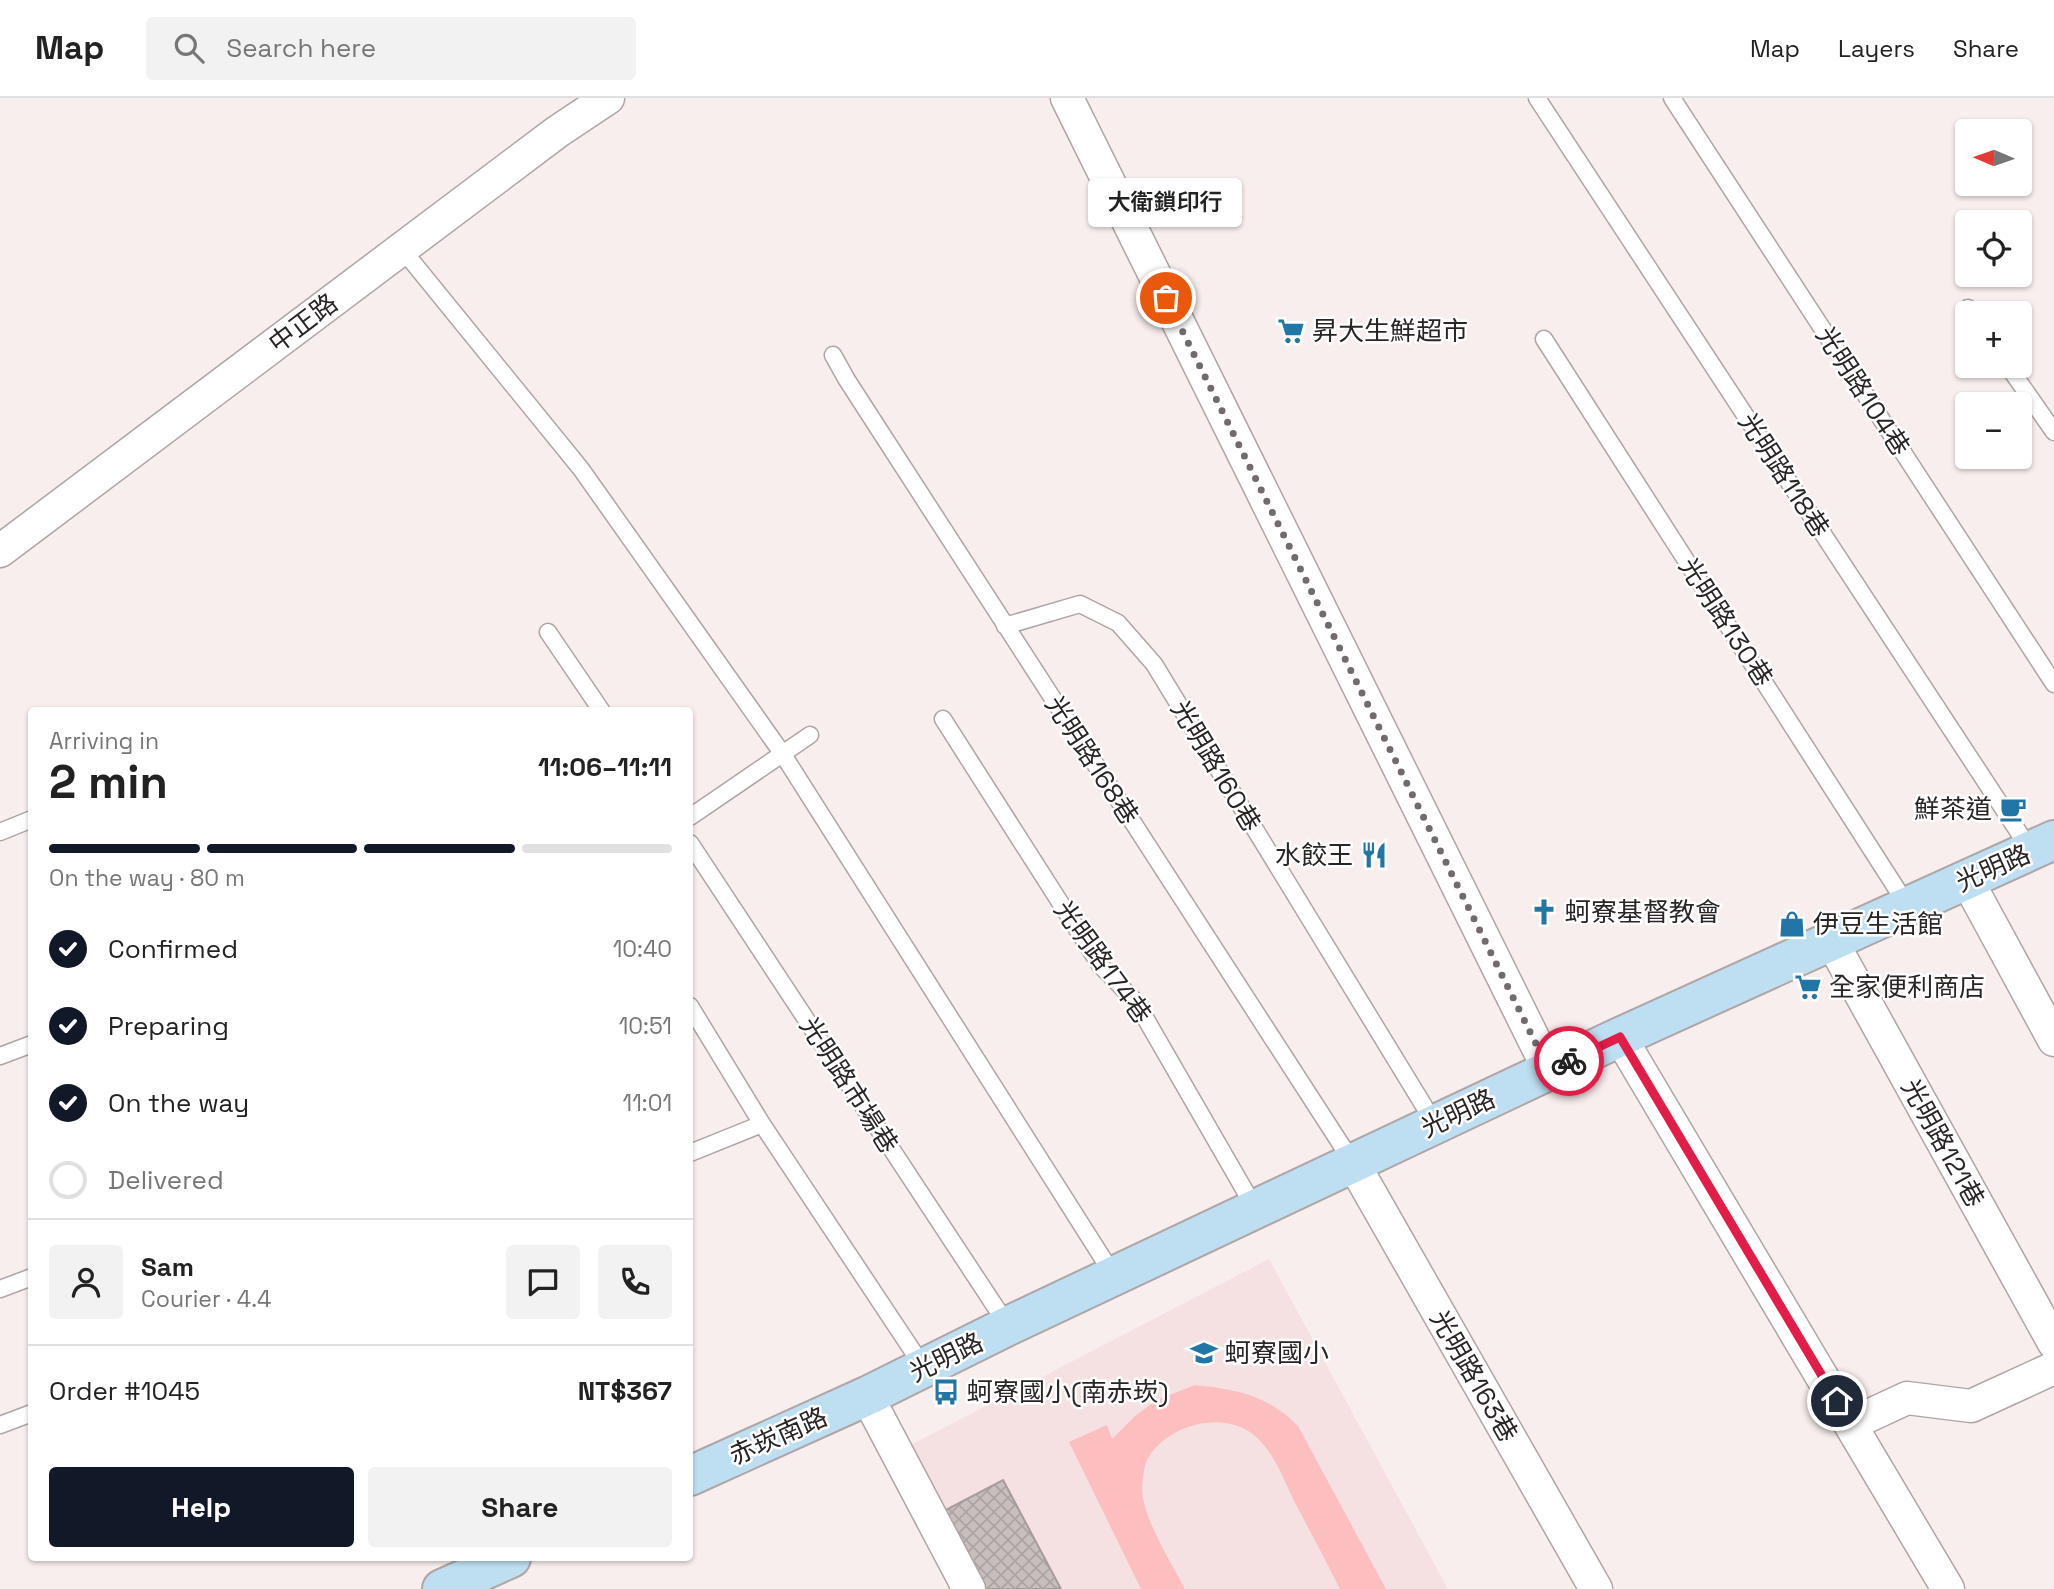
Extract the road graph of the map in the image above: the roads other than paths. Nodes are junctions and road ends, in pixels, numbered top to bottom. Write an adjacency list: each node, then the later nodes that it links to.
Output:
1 (608, 98): 5 (street, 中正路)
2 (1067, 98): 31 (street)
3 (1537, 98): 21 (lane, 光明路118巷)
4 (1672, 98): 13 (lane, 光明路104巷)
5 (402, 249): 10 (street, 中正路); 17 (lane)
6 (1545, 339): 24 (lane, 光明路130巷)
7 (833, 355): 11 (lane, 光明路168巷)
8 (2016, 378): 9 (lane)
9 (2054, 432)
10 (0, 551)
11 (1005, 626): 33 (lane, 光明路160巷); 35 (lane, 光明路168巷)
12 (548, 632): 14 (lane)
13 (2054, 684)
14 (599, 707)
15 (943, 719): 36 (lane, 光明路174巷)
16 (810, 735): 17 (lane)
17 (782, 753): 18 (lane); 37 (lane)
18 (693, 815)
19 (28, 821): 20 (lane)
20 (0, 832)
21 (2043, 846): 23 (street, 光明路)
22 (693, 848): 40 (lane, 光明路市場巷)
23 (1967, 880): 24 (street, 光明路); 28 (street)
24 (1907, 905): 25 (street, 光明路)
25 (1832, 942): 27 (street, 光明路); 41 (street, 光明路121巷)
26 (693, 1011): 32 (lane)
27 (1620, 1037): 31 (street, 光明路); 46 (street)
28 (2054, 1040)
29 (28, 1046): 30 (lane)
30 (0, 1056)
31 (1549, 1070): 33 (street, 光明路)
32 (762, 1124): 34 (lane); 42 (lane)
33 (1434, 1124): 35 (street, 光明路)
34 (693, 1152)
35 (1353, 1163): 36 (street, 光明路); 52 (street, 光明路163巷)
36 (1256, 1210): 37 (street, 光明路)
37 (1114, 1276): 40 (street, 光明路)
38 (28, 1278): 39 (lane)
39 (0, 1289)
40 (1008, 1326): 42 (street, 光明路)
41 (2054, 1343)
42 (924, 1368): 44 (street, 光明路)
43 (2054, 1368): 46 (street)
44 (867, 1396): 48 (street, 赤崁南路); 51 (street)
45 (28, 1414): 47 (lane)
46 (1851, 1424): 53 (street)
47 (0, 1425)
48 (693, 1475)
49 (506, 1561): 50 (street)
50 (465, 1584)
51 (968, 1589)
52 (1596, 1589)
53 (1948, 1589)

